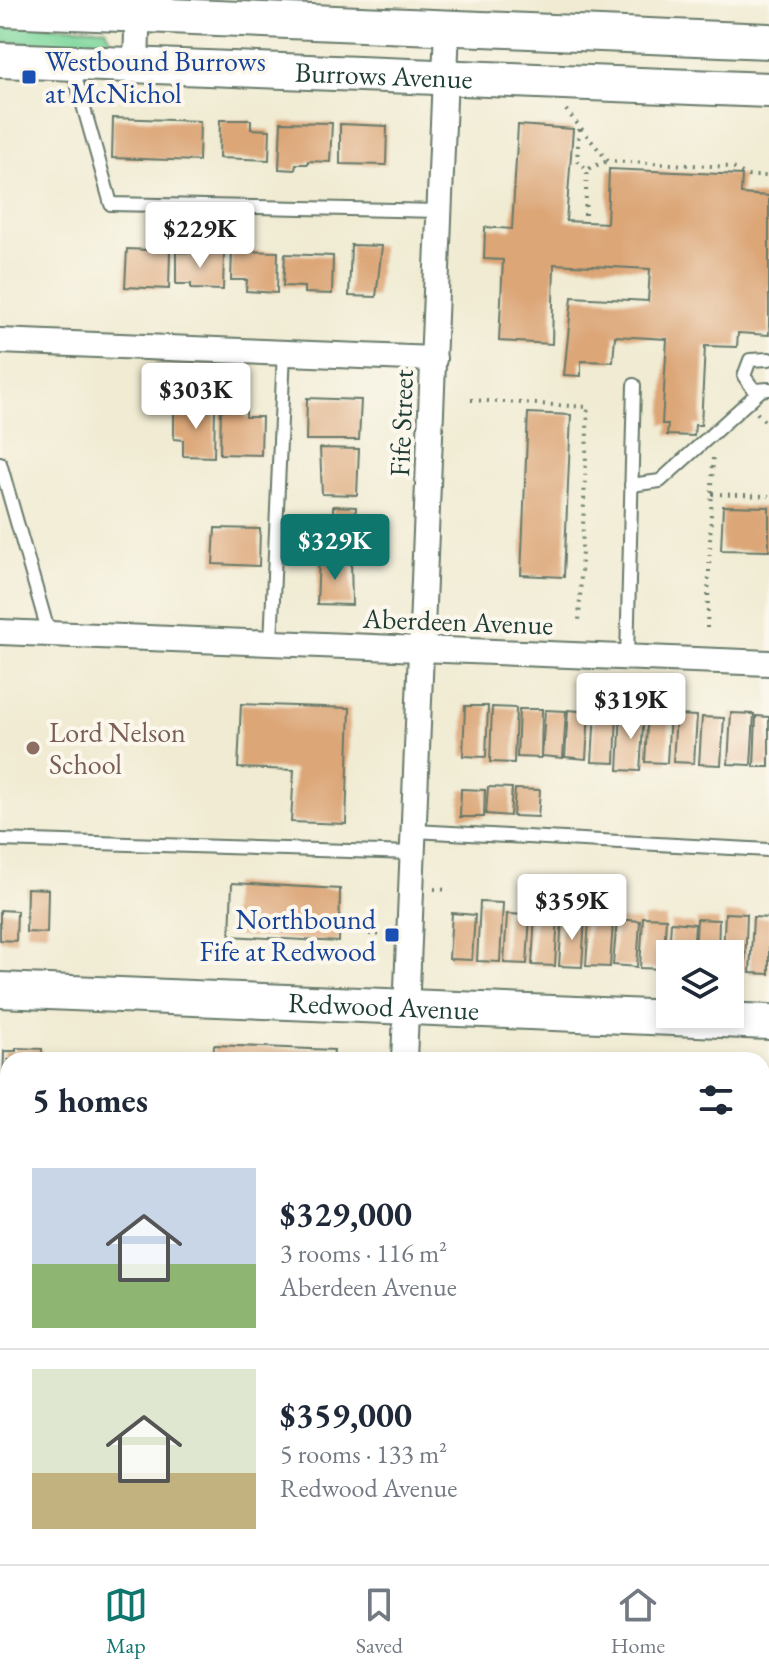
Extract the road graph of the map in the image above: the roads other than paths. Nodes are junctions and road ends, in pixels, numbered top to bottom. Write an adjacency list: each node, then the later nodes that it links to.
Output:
1 (138, 7): 2 (street, Burrows Avenue); 3 (street, Burrows Avenue); 7 (street)
2 (0, 9)
3 (447, 28): 4 (street, Burrows Avenue); 8 (street, Fife Street)
4 (769, 41)
5 (0, 60): 6 (street, Burrows Avenue)
6 (71, 62): 7 (street, Burrows Avenue); 10 (lane)
7 (136, 65): 8 (street, Burrows Avenue)
8 (446, 76): 9 (street, Burrows Avenue); 10 (street, Fife Street)
9 (769, 90)
10 (440, 211): 13 (street, Fife Street)
11 (0, 341): 12 (street)
12 (284, 352): 13 (street); 22 (lane)
13 (434, 359): 23 (street, Fife Street)
14 (769, 359): 16 (lane)
15 (634, 385): 19 (lane)
16 (764, 390): 19 (lane)
17 (0, 463): 18 (lane)
18 (3, 485): 21 (lane)
19 (631, 485): 24 (lane)
20 (0, 632): 21 (street, Aberdeen Avenue)
21 (49, 634): 22 (street, Aberdeen Avenue)
22 (271, 643): 23 (street, Aberdeen Avenue)
23 (421, 649): 24 (street, Aberdeen Avenue); 27 (street, Fife Street)
24 (627, 658): 25 (street, Aberdeen Avenue)
25 (769, 663)
26 (0, 840): 27 (lane)
27 (414, 842): 28 (lane); 30 (street, Fife Street)
28 (769, 850)
29 (0, 990): 30 (street, Redwood Avenue)
30 (407, 1007): 31 (street, Redwood Avenue); 32 (street, Fife Street)
31 (769, 1022)
32 (404, 1052)

